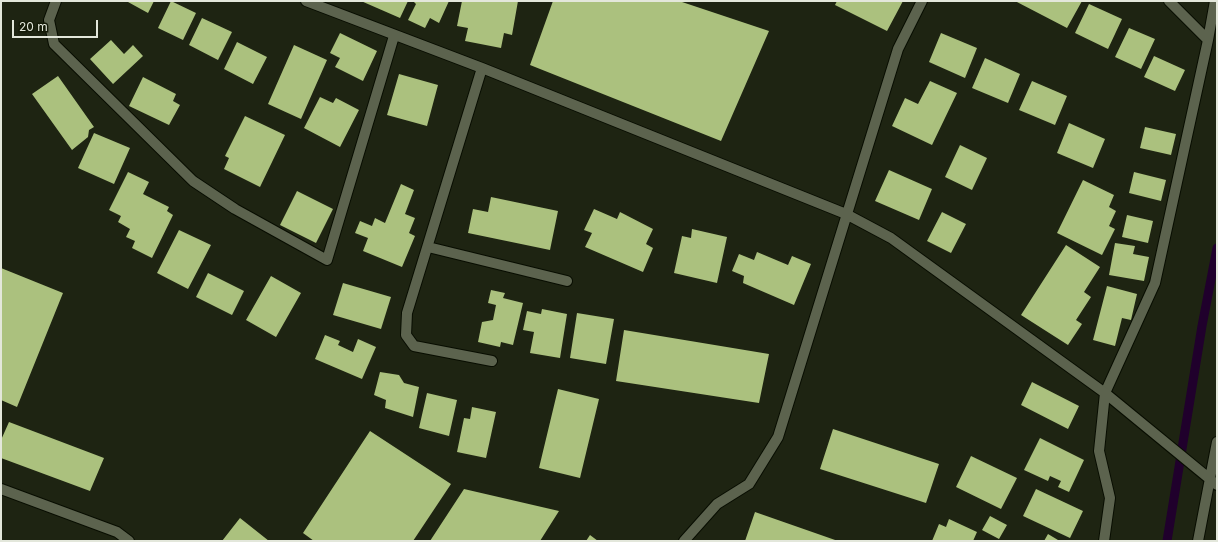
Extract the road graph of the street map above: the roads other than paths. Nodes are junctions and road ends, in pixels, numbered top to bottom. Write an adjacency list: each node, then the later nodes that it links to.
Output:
1 (56, 1): 6 (street)
2 (306, 1): 6 (street)
3 (922, 1): 9 (street)
4 (1169, 1): 7 (street)
5 (1215, 1): 7 (street)
6 (394, 36): 8 (street)
7 (1208, 40): 13 (street)
8 (482, 68): 9 (street); 10 (street)
9 (846, 214): 13 (street); 18 (street)
10 (428, 247): 11 (street); 12 (street)
11 (567, 281)
12 (492, 361)
13 (1105, 393): 15 (street); 19 (street)
14 (1217, 442): 15 (street)
15 (1214, 483): 20 (street)
16 (1, 489): 17 (street)
17 (129, 541)
18 (684, 541)
19 (1104, 541)
20 (1198, 541)

